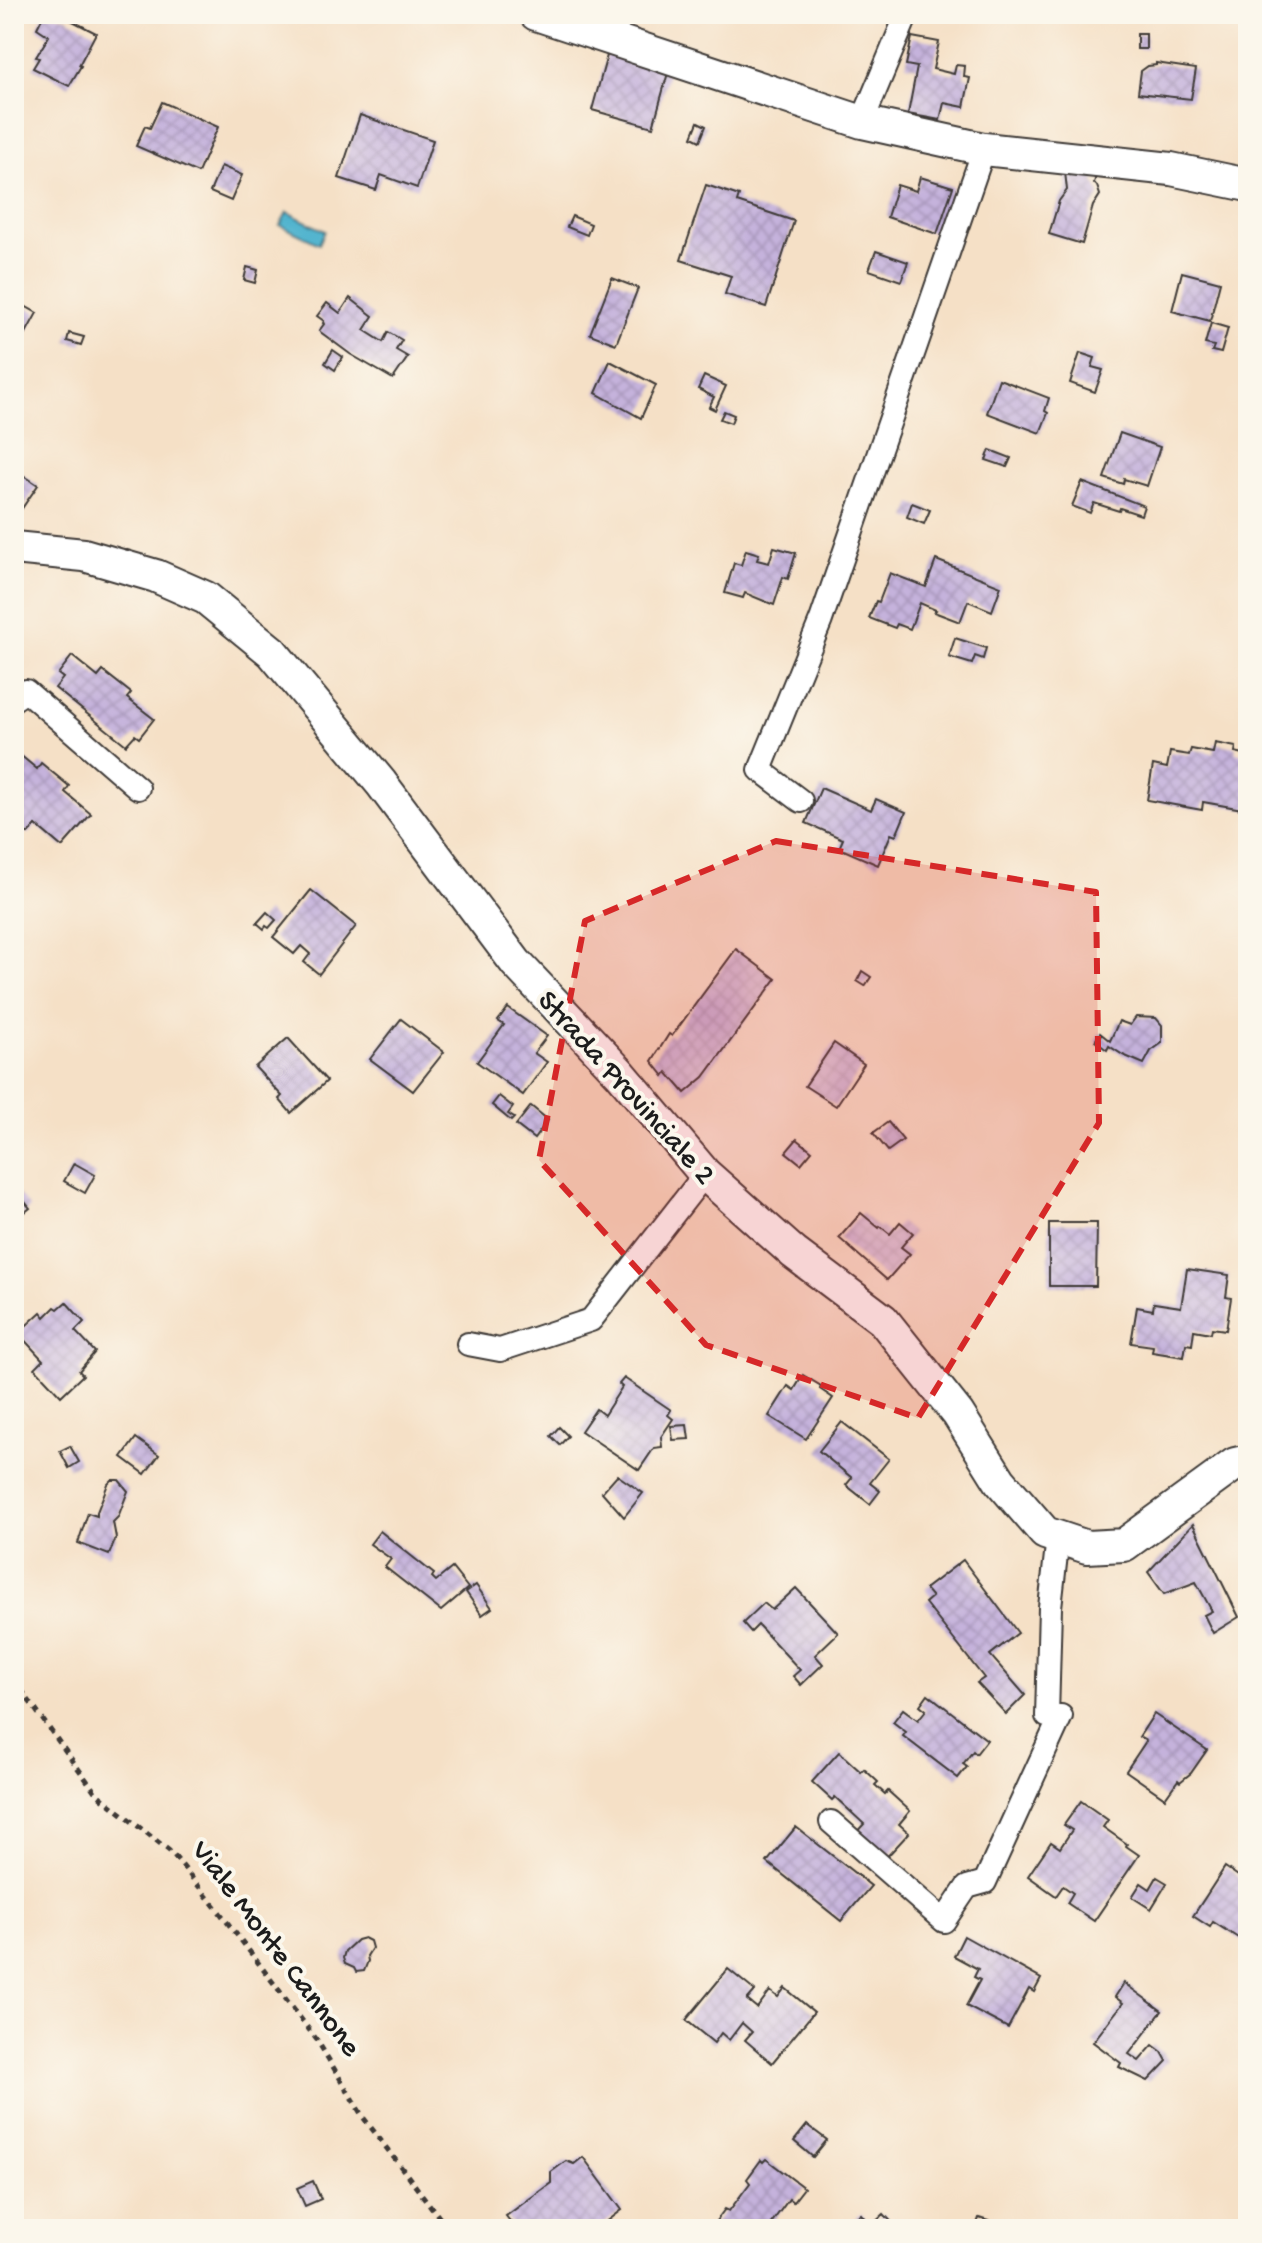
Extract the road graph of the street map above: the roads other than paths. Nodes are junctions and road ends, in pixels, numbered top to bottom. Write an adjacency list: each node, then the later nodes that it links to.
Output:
1 (536, 14): 3 (street)
2 (907, 14): 3 (street)
3 (862, 122): 4 (street)
4 (984, 149): 5 (street); 9 (street)
5 (1248, 185)
6 (14, 548): 10 (street, Strada Provinciale 2)
7 (14, 699): 8 (street)
8 (138, 788)
9 (801, 801)
10 (705, 1174): 11 (street); 13 (street, Strada Provinciale 2)
11 (468, 1344)
12 (1248, 1461): 13 (street, Strada Provinciale 2)
13 (1058, 1537): 14 (street)
14 (831, 1822)

